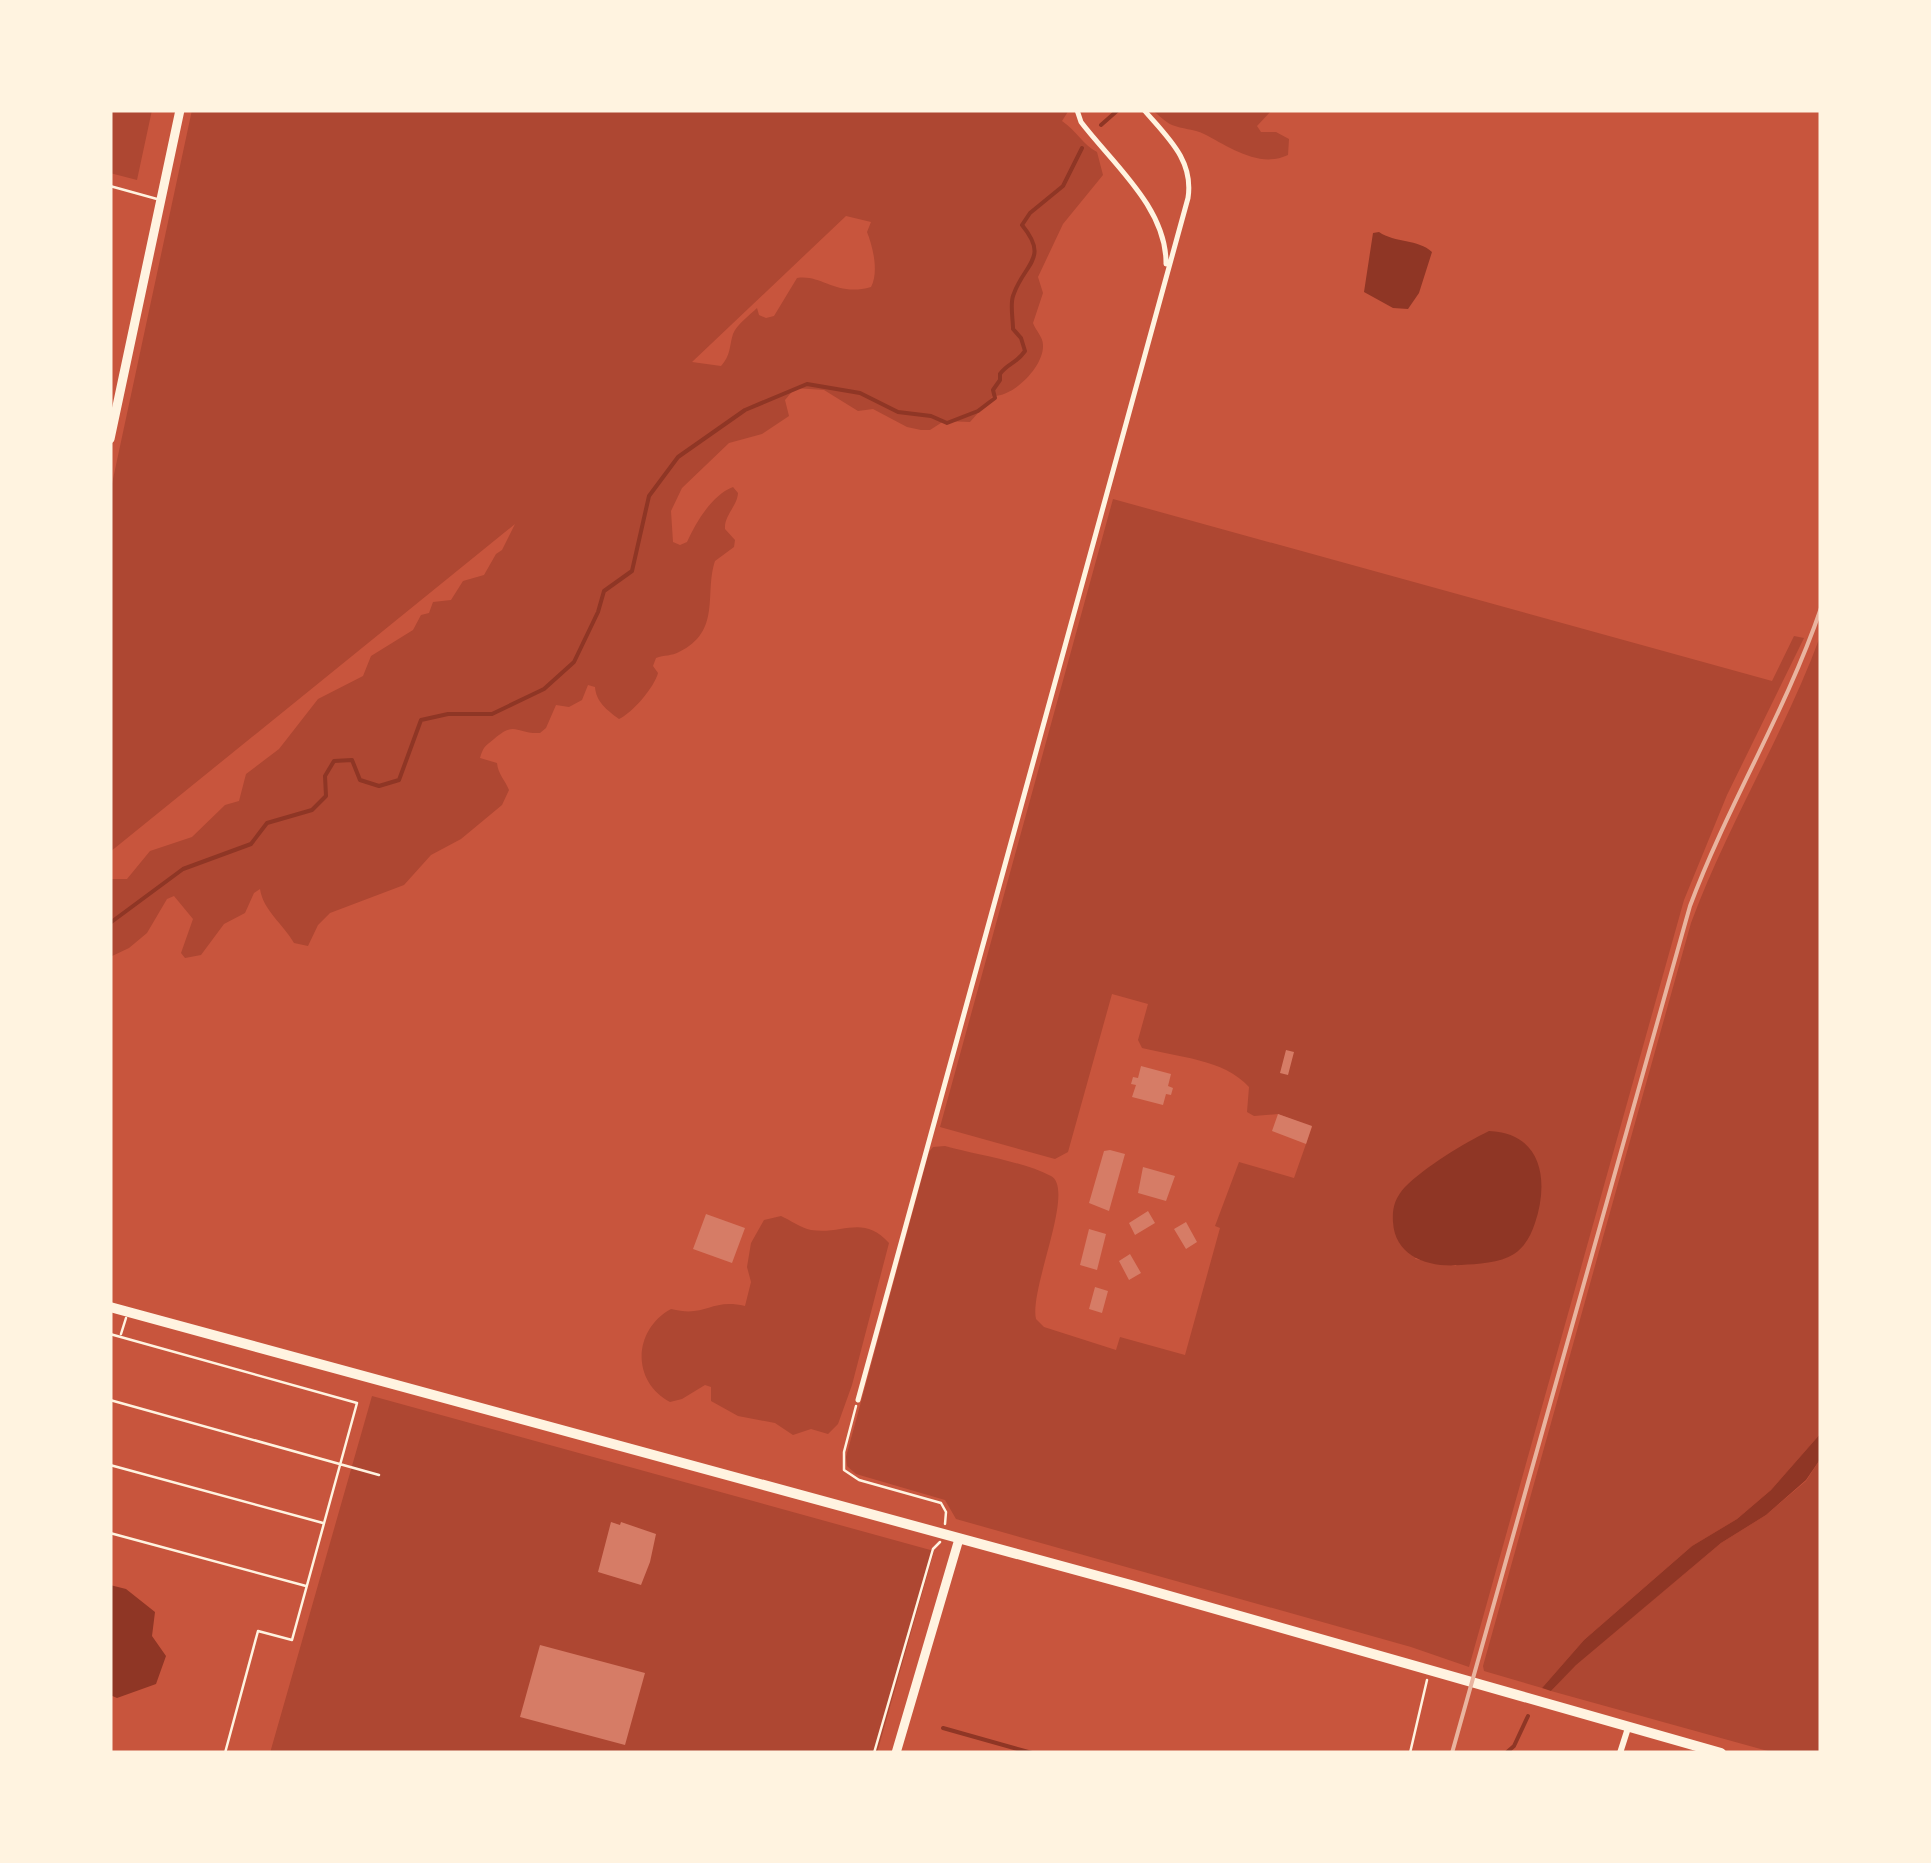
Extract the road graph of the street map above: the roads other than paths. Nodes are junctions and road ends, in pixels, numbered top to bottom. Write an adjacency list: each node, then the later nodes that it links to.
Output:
1 (180, 110): 5 (main road)
2 (1077, 110): 6 (street)
3 (1144, 110): 6 (street)
4 (110, 186): 5 (lane)
5 (161, 200): 7 (main road)
6 (1166, 272): 13 (street)
7 (110, 439)
8 (110, 1307): 9 (main road)
9 (128, 1312): 11 (lane); 19 (main road)
10 (110, 1334): 11 (lane)
11 (120, 1337): 15 (lane)
12 (110, 1400): 15 (lane)
13 (858, 1400)
14 (110, 1465): 17 (lane)
15 (340, 1466): 16 (lane); 17 (lane)
16 (379, 1474)
17 (324, 1523): 20 (lane)
18 (110, 1533): 20 (lane)
19 (959, 1539): 22 (main road); 24 (main road)
20 (307, 1586): 23 (lane)
21 (1427, 1680): 25 (lane)
22 (1628, 1726): 26 (street); 27 (main road)
23 (225, 1753)
24 (896, 1753)
25 (1410, 1753)
26 (1620, 1753)
27 (1721, 1753)

